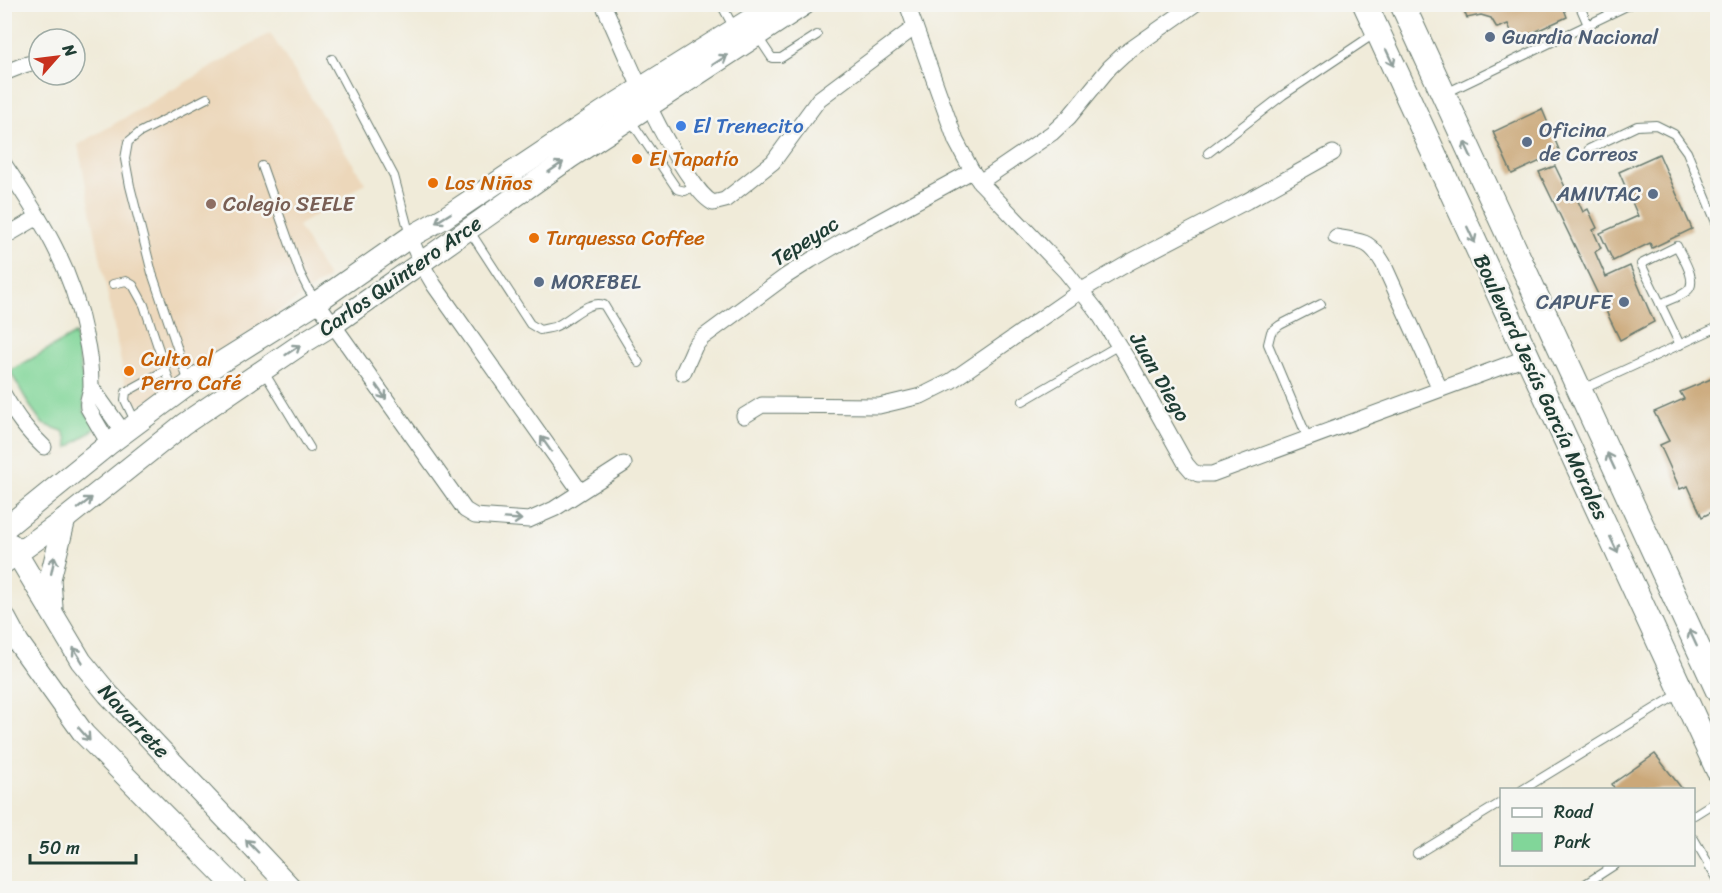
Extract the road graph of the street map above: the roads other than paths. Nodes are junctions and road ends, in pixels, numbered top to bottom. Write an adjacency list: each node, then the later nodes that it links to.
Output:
1 (603, 4): 21 (street)
2 (721, 4): 13 (lane)
3 (774, 4): 13 (main road, Carlos Quintero Arce)
4 (805, 4): 16 (main road, Carlos Quintero Arce)
5 (907, 4): 12 (street, Juan Diego)
6 (1195, 4): 29 (street, Tepeyac)
7 (1365, 4): 14 (main road, Boulevard Jesús García Morales)
8 (1402, 4): 20 (main road, Boulevard Jesús García Morales)
9 (1631, 4): 11 (lane)
10 (1581, 6): 11 (lane)
11 (1588, 25): 20 (lane)
12 (915, 27): 29 (street, Juan Diego); 30 (street)
13 (735, 29): 21 (main road, Carlos Quintero Arce)
14 (1378, 32): 25 (lane); 47 (main road, Boulevard Jesús García Morales, one-way to 47)
15 (817, 35): 16 (lane)
16 (757, 36): 21 (main road, Carlos Quintero Arce, one-way to 16)
17 (332, 60): 35 (lane)
18 (27, 64): 19 (street)
19 (4, 74)
20 (1443, 95): 55 (main road, Boulevard Jesús García Morales, one-way to 20)
21 (645, 97): 23 (main road, Carlos Quintero Arce); 30 (street)
22 (207, 98): 54 (lane)
23 (625, 110): 30 (lane); 33 (main road, Carlos Quintero Arce, one-way to 23); 35 (main road, Carlos Quintero Arce, one-way to 35)
24 (1589, 149): 32 (lane)
25 (1208, 153)
26 (1333, 153): 39 (street)
27 (4, 164): 31 (street)
28 (262, 166): 40 (lane)
29 (976, 176): 39 (street, Juan Diego); 51 (street, Tepeyac)
30 (695, 185)
31 (38, 217): 34 (street); 52 (street)
32 (1718, 226)
33 (468, 229): 37 (main road, Carlos Quintero Arce); 48 (lane)
34 (4, 237)
35 (410, 237): 37 (street); 40 (main road, Carlos Quintero Arce)
36 (1336, 237): 53 (street)
37 (421, 263): 43 (main road, Carlos Quintero Arce); 64 (street, one-way to 37)
38 (113, 284): 49 (lane)
39 (1082, 290): 45 (street, Juan Diego); 58 (street)
40 (317, 302): 43 (street); 54 (main road, Carlos Quintero Arce)
41 (1321, 304): 60 (lane)
42 (1660, 304): 42 (lane); 46 (lane)
43 (334, 324): 50 (main road, Carlos Quintero Arce, one-way to 43); 64 (street, one-way to 64)
44 (1718, 327): 46 (lane)
45 (1119, 345): 57 (lane); 60 (street, Juan Diego)
46 (1680, 345): 55 (lane)
47 (1528, 357): 53 (street, Juan Diego); 73 (main road, Boulevard Jesús García Morales, one-way to 73)
48 (639, 363)
49 (166, 370): 54 (lane); 59 (lane)
50 (263, 370): 62 (lane); 65 (main road, Carlos Quintero Arce, one-way to 50)
51 (683, 373)
52 (92, 388): 59 (street); 59 (street)
53 (1440, 389): 60 (street, Juan Diego)
54 (182, 390): 59 (main road, Carlos Quintero Arce)
55 (1579, 391): 72 (main road, Boulevard Jesús García Morales, one-way to 55)
56 (4, 394): 61 (street)
57 (1023, 401)
58 (744, 416)
59 (117, 432): 66 (main road, Carlos Quintero Arce)
60 (1308, 439)
61 (44, 447)
62 (310, 448)
63 (624, 464): 64 (street)
64 (580, 491)
65 (65, 519): 68 (main road, Carlos Quintero Arce); 69 (main road, one-way to 65)
66 (4, 529)
67 (4, 534): 68 (main road, Navarrete)
68 (11, 558): 69 (main road, Navarrete)
69 (53, 613): 86 (main road, Navarrete, one-way to 69)
70 (4, 616): 71 (main road, Navarrete)
71 (11, 637): 85 (main road, Navarrete, one-way to 85)
72 (1714, 676)
73 (1682, 692): 74 (main road, Boulevard Jesús García Morales); 75 (lane)
74 (1716, 763)
75 (1524, 788)
76 (1718, 800): 78 (lane)
77 (1500, 803): 80 (lane)
78 (1695, 814)
79 (1695, 841): 83 (lane)
80 (1417, 854)
81 (1718, 861): 83 (lane)
82 (1613, 866): 87 (lane)
83 (1709, 867): 84 (lane)
84 (1718, 880)
85 (236, 888)
86 (291, 888)
87 (1579, 888)

